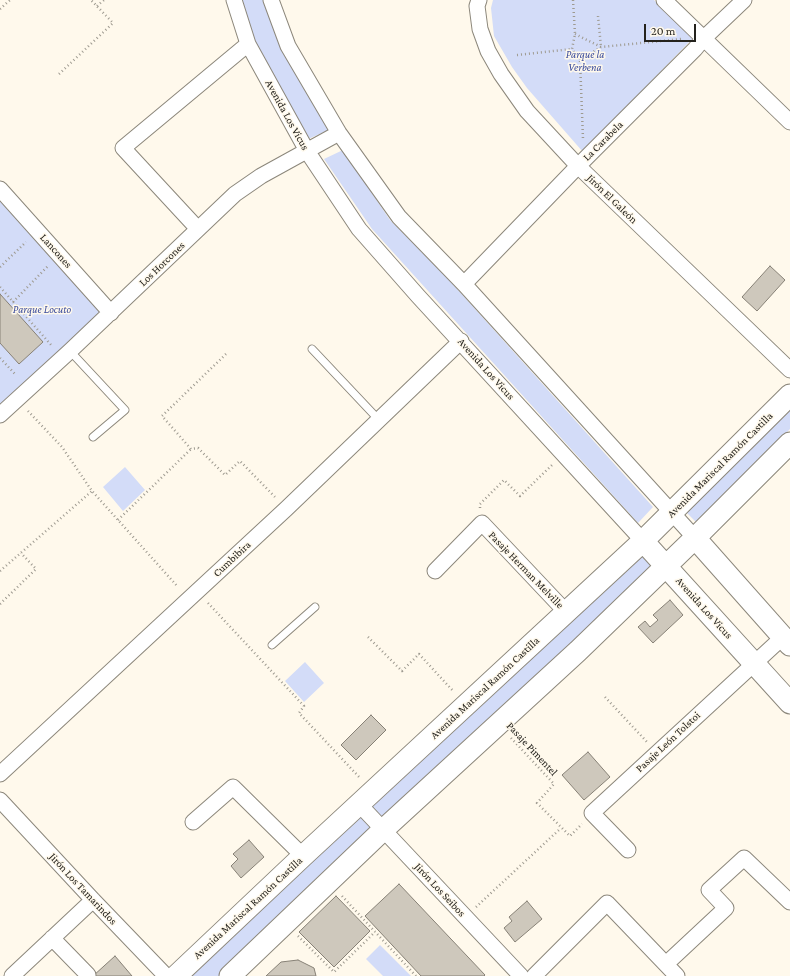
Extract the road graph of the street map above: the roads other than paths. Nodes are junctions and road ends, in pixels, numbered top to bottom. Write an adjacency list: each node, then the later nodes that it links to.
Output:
1 (234, 0): 7 (street, Avenida Los Vicus)
2 (271, 0): 9 (street)
3 (479, 0): 11 (street, Jirón El Galeón)
4 (664, 0): 6 (street)
5 (744, 0): 6 (street, La Carabela)
6 (703, 39): 8 (street); 11 (street, La Carabela)
7 (248, 44): 10 (street, Avenida Los Vicus); 13 (street)
8 (790, 122)
9 (339, 133): 10 (street, Los Horcones); 14 (street)
10 (307, 151): 13 (street, Los Horcones); 16 (street, Avenida Los Vicus)
11 (578, 166): 14 (street, La Carabela); 19 (street, Jirón El Galeón)
12 (0, 189): 15 (street, Lancones)
13 (198, 229): 15 (street, Los Horcones)
14 (464, 284): 25 (street)
15 (111, 313): 18 (street, Los Horcones)
16 (461, 341): 22 (street, Cumbibira); 27 (street, Avenida Los Vicus)
17 (312, 349): 22 (lane)
18 (70, 351): 21 (street, Los Horcones); 23 (lane)
19 (790, 370)
20 (790, 395): 25 (main road, Avenida Mariscal Ramón Castilla)
21 (0, 415)
22 (379, 420): 36 (street, Cumbibira)
23 (93, 438)
24 (790, 443): 26 (main road)
25 (673, 513): 26 (street); 27 (main road, Avenida Mariscal Ramón Castilla)
26 (694, 538): 28 (main road); 32 (main road)
27 (643, 541): 28 (main road, Avenida Los Vicus); 31 (main road, Avenida Mariscal Ramón Castilla)
28 (666, 566): 34 (main road, Avenida Los Vicus); 40 (main road)
29 (435, 571): 31 (street, Pasaje Herman Melville)
30 (315, 607): 33 (lane)
31 (567, 613): 37 (main road, Avenida Mariscal Ramón Castilla)
32 (786, 641): 34 (street, Pasaje León Tolstoi)
33 (272, 645)
34 (754, 663): 35 (main road, Avenida Los Vicus); 41 (street, Pasaje León Tolstoi)
35 (790, 703)
36 (0, 774)
37 (366, 798): 40 (street, Jirón Los Seibos); 42 (main road, Avenida Mariscal Ramón Castilla)
38 (0, 800): 43 (street, Jirón Los Tamarindos)
39 (193, 822): 42 (street)
40 (383, 830): 51 (main road); 52 (street, Jirón Los Seibos)
41 (628, 850)
42 (303, 856): 50 (main road, Avenida Mariscal Ramón Castilla)
43 (93, 900): 45 (street); 49 (street, Jirón Los Tamarindos)
44 (790, 902): 46 (street)
45 (52, 938): 47 (street); 48 (street)
46 (666, 964): 53 (street); 54 (street)
47 (12, 976)
48 (88, 976)
49 (166, 976)
50 (176, 976)
51 (230, 976)
52 (521, 976)
53 (534, 976)
54 (677, 976)

